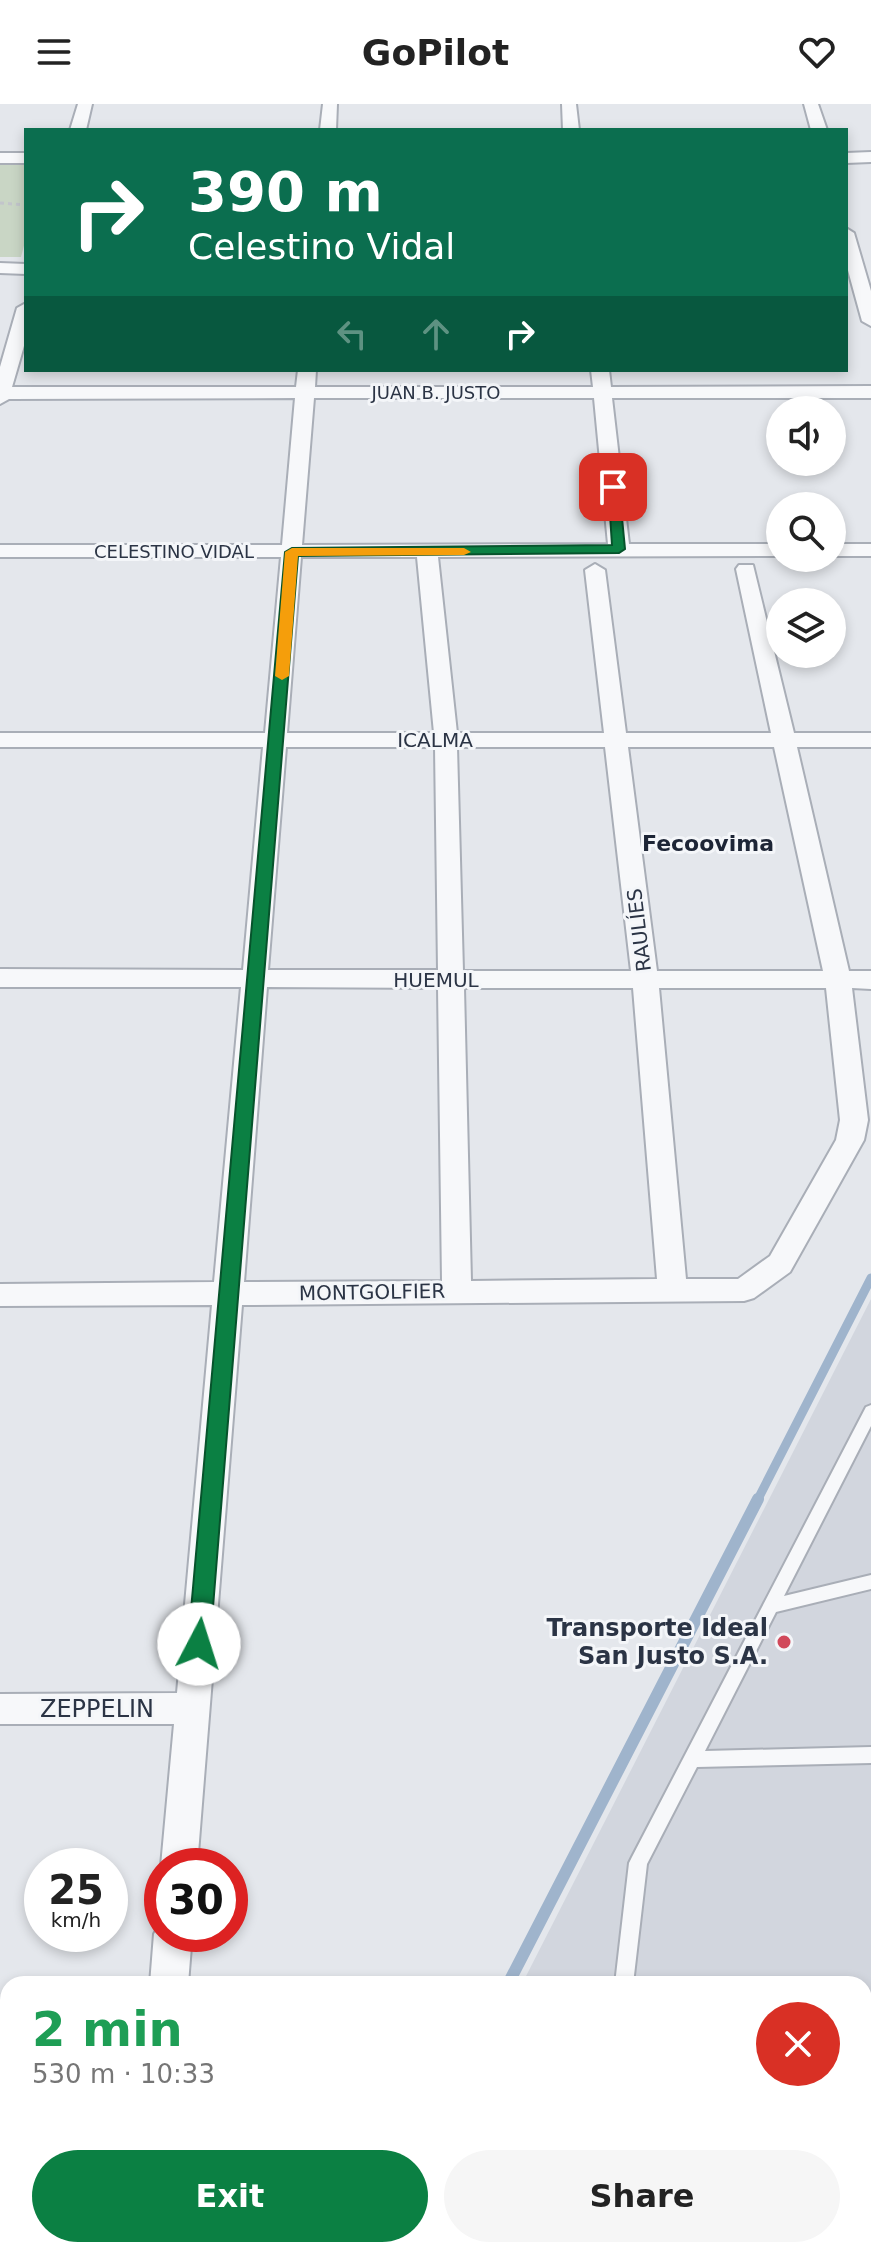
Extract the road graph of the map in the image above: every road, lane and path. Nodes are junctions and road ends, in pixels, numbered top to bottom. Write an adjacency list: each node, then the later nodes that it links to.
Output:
1 (85, 104): 5 (street)
2 (330, 104): 6 (street)
3 (569, 104): 7 (street)
4 (811, 104): 8 (street)
5 (79, 128)
6 (328, 128)
7 (571, 128)
8 (818, 128)
9 (871, 157): 12 (street)
10 (0, 158): 11 (street)
11 (24, 158)
12 (848, 158)
13 (0, 203): 14 (path)
14 (24, 205)
15 (848, 239): 16 (street)
16 (857, 267): 20 (street)
17 (0, 268): 18 (street)
18 (24, 269)
19 (24, 315): 25 (street)
20 (871, 321)
21 (600, 372): 24 (street)
22 (306, 381): 24 (street, JUAN B. JUSTO); 25 (street, JUAN B. JUSTO); 31 (street)
23 (871, 392): 24 (street, JUAN B. JUSTO)
24 (603, 393): 26 (street)
25 (1, 394)
26 (619, 549): 27 (street, CELESTINO VIDAL); 32 (street, CELESTINO VIDAL)
27 (766, 550)
28 (846, 550): 29 (street)
29 (871, 550)
30 (0, 551): 31 (street, CELESTINO VIDAL)
31 (292, 552): 32 (street, CELESTINO VIDAL); 39 (street)
32 (427, 552): 36 (street)
33 (746, 569): 37 (street)
34 (595, 570): 40 (street, RAULÍES)
35 (0, 740): 39 (street, ICALMA)
36 (446, 740): 39 (street, ICALMA); 40 (street, ICALMA); 43 (street)
37 (786, 740): 38 (street, ICALMA); 40 (street, ICALMA); 45 (street)
38 (871, 740)
39 (278, 741): 42 (street)
40 (617, 741): 44 (street, RAULÍES)
41 (0, 978): 42 (street, HUEMUL)
42 (254, 979): 43 (street, HUEMUL); 50 (street)
43 (452, 980): 44 (street, HUEMUL); 47 (street)
44 (645, 980): 45 (street, HUEMUL); 48 (street, RAULÍES)
45 (838, 980): 46 (street, HUEMUL); 48 (street, MONTGOLFIER)
46 (871, 980)
47 (457, 1290): 48 (street, MONTGOLFIER); 50 (street, MONTGOLFIER)
48 (673, 1292)
49 (0, 1295): 50 (street, MONTGOLFIER)
50 (229, 1295): 54 (street)
51 (871, 1411): 53 (lane)
52 (871, 1582): 53 (lane)
53 (771, 1606): 57 (lane)
54 (193, 1708): 55 (street, ZEPPELIN); 58 (street)
55 (0, 1709)
56 (871, 1755): 57 (lane)
57 (692, 1759): 61 (lane)
58 (181, 1848)
59 (172, 1952): 60 (street)
60 (170, 1976)
61 (625, 1976)

